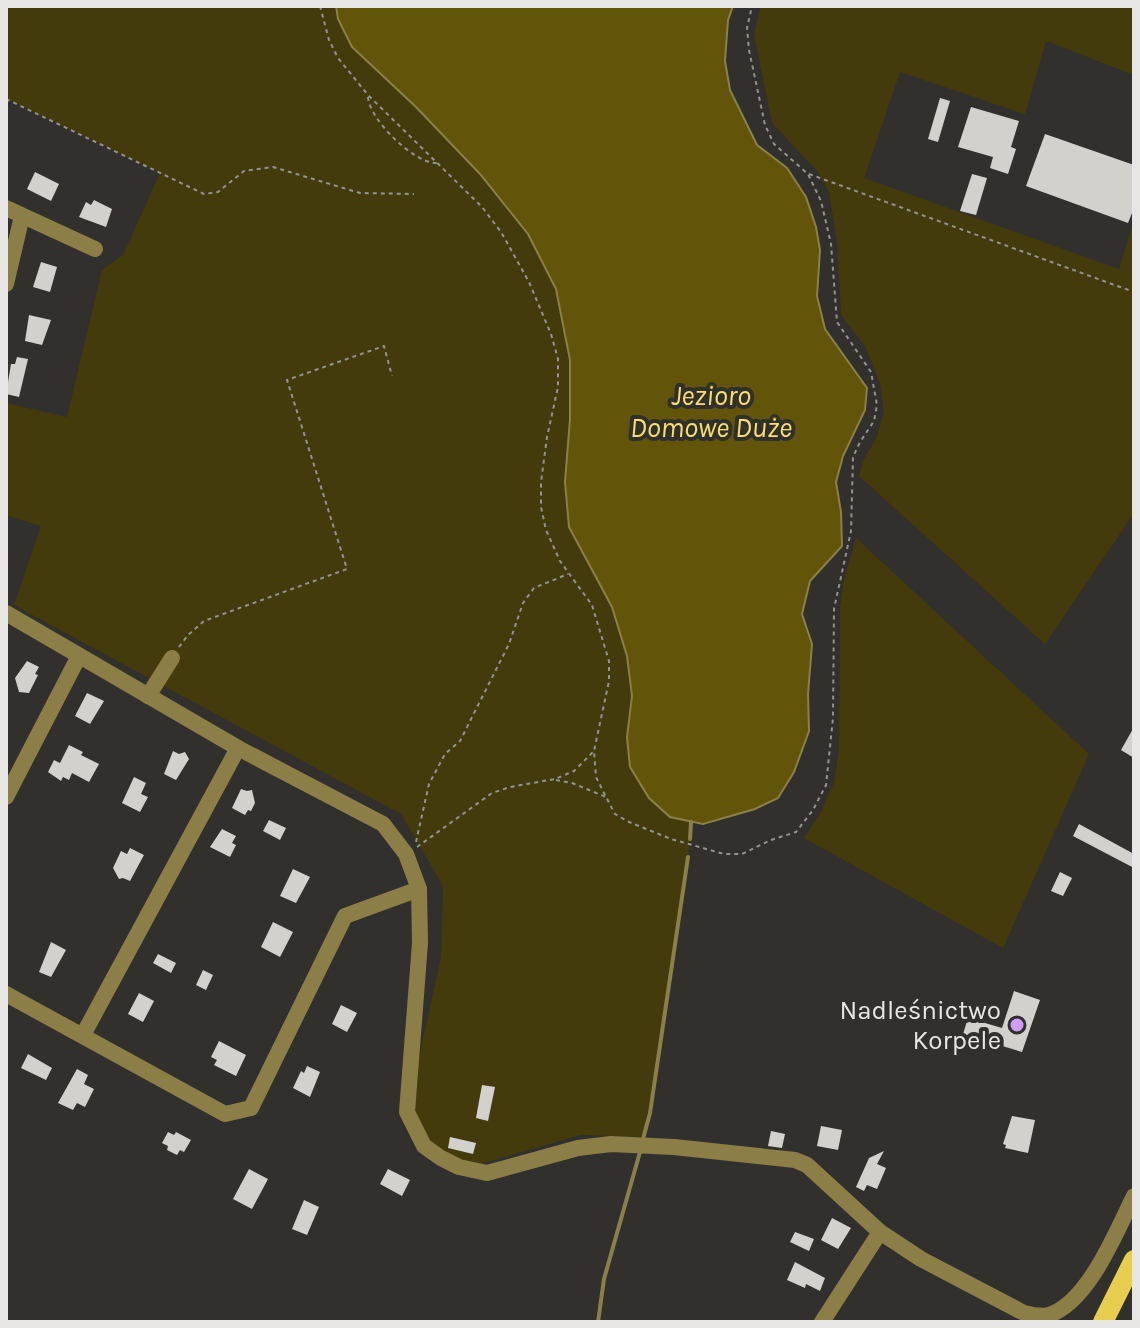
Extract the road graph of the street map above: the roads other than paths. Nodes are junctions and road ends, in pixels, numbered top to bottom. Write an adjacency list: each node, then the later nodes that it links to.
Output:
1 (6, 208): 2 (street)
2 (22, 216): 3 (street); 4 (street)
3 (95, 249)
4 (6, 284)
5 (6, 613): 6 (street)
6 (79, 656): 8 (street); 10 (street)
7 (172, 658): 8 (street)
8 (148, 696): 9 (street)
9 (238, 748): 11 (street); 13 (street)
10 (6, 797)
11 (419, 889): 13 (street); 15 (street)
12 (6, 994): 13 (street)
13 (83, 1035)
14 (1134, 1196): 15 (street)
15 (880, 1232): 17 (street)
16 (1134, 1260): 18 (main road)
17 (822, 1322)
18 (1103, 1322)

